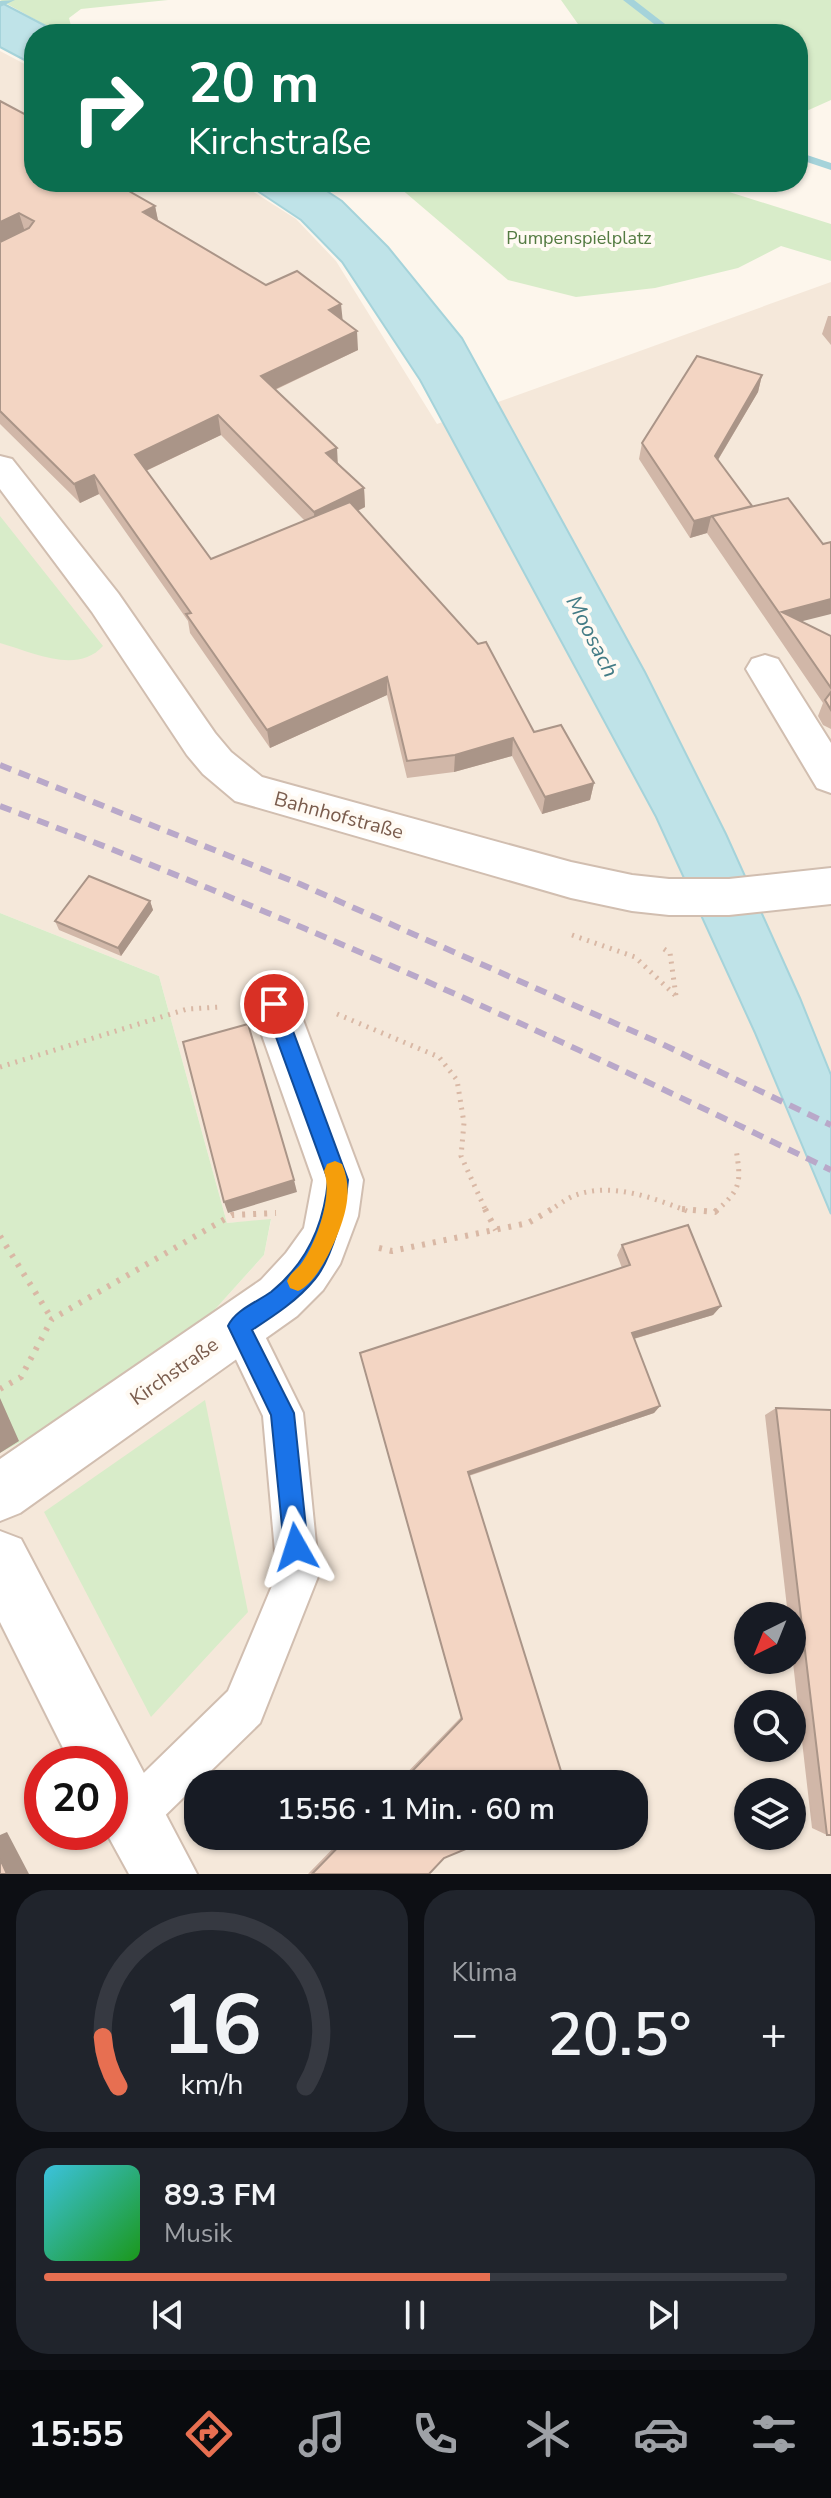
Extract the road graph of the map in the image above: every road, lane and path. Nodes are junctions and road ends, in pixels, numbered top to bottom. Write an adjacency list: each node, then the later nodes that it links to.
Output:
1 (0, 467): 4 (street, Bahnhofstraße)
2 (765, 669): 3 (street)
3 (831, 777)
4 (812, 889)
5 (656, 941): 6 (path)
6 (676, 996)
7 (274, 1004): 8 (path); 11 (path); 15 (street, Kirchstraße)
8 (0, 1067)
9 (736, 1149): 11 (path)
10 (276, 1213): 14 (path)
11 (496, 1230): 13 (path)
12 (0, 1236): 14 (path)
13 (392, 1251)
14 (52, 1319): 16 (path)
15 (239, 1326): 17 (street, Kirchstraße); 20 (lane)
16 (0, 1389)
17 (0, 1493)
18 (0, 1560): 19 (street)
19 (95, 1746)
20 (128, 1777)
21 (128, 1809): 22 (street)
22 (164, 1874)

